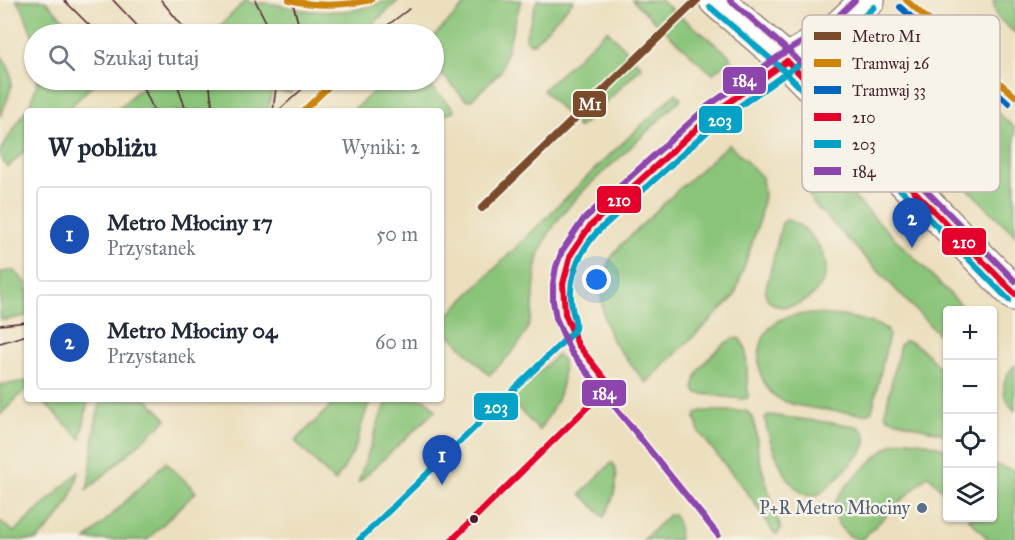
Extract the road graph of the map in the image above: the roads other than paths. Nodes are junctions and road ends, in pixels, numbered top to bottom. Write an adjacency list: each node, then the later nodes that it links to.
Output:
1 (716, 0): 5 (street)
2 (868, 0): 3 (street)
3 (852, 15)
4 (802, 52): 5 (street)
5 (787, 61): 6 (street)
6 (802, 76)
7 (915, 192): 8 (street)
8 (1015, 294)

